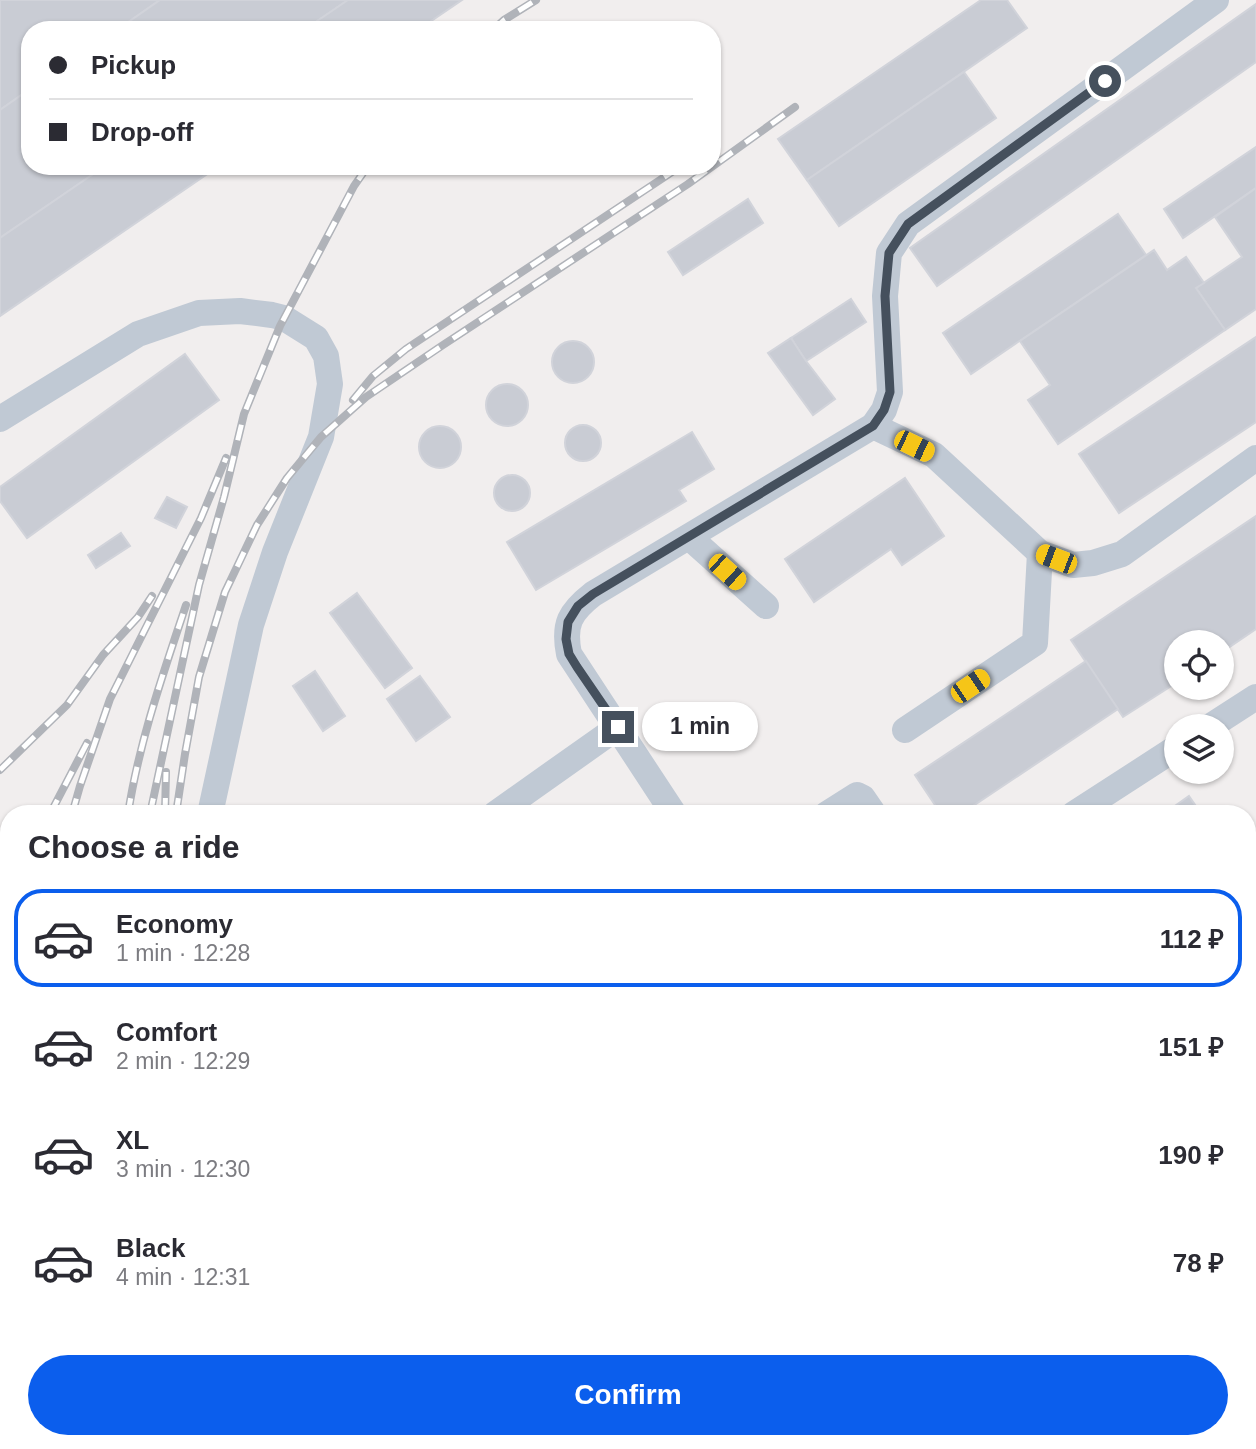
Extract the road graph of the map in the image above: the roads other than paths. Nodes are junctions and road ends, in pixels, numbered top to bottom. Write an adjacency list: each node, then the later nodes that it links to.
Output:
1 (1216, 0): 3 (street)
2 (0, 419): 13 (street)
3 (873, 426): 5 (street); 6 (street)
4 (1256, 458): 6 (street)
5 (689, 537): 7 (street); 10 (street)
6 (1040, 553): 11 (street)
7 (766, 606)
8 (1256, 697): 9 (street)
9 (1229, 714)
10 (618, 727): 14 (street); 15 (street)
11 (905, 730)
12 (1164, 756): 18 (street)
13 (213, 805)
14 (508, 805)
15 (668, 805)
16 (840, 805): 17 (street)
17 (868, 805)
18 (1088, 805)

